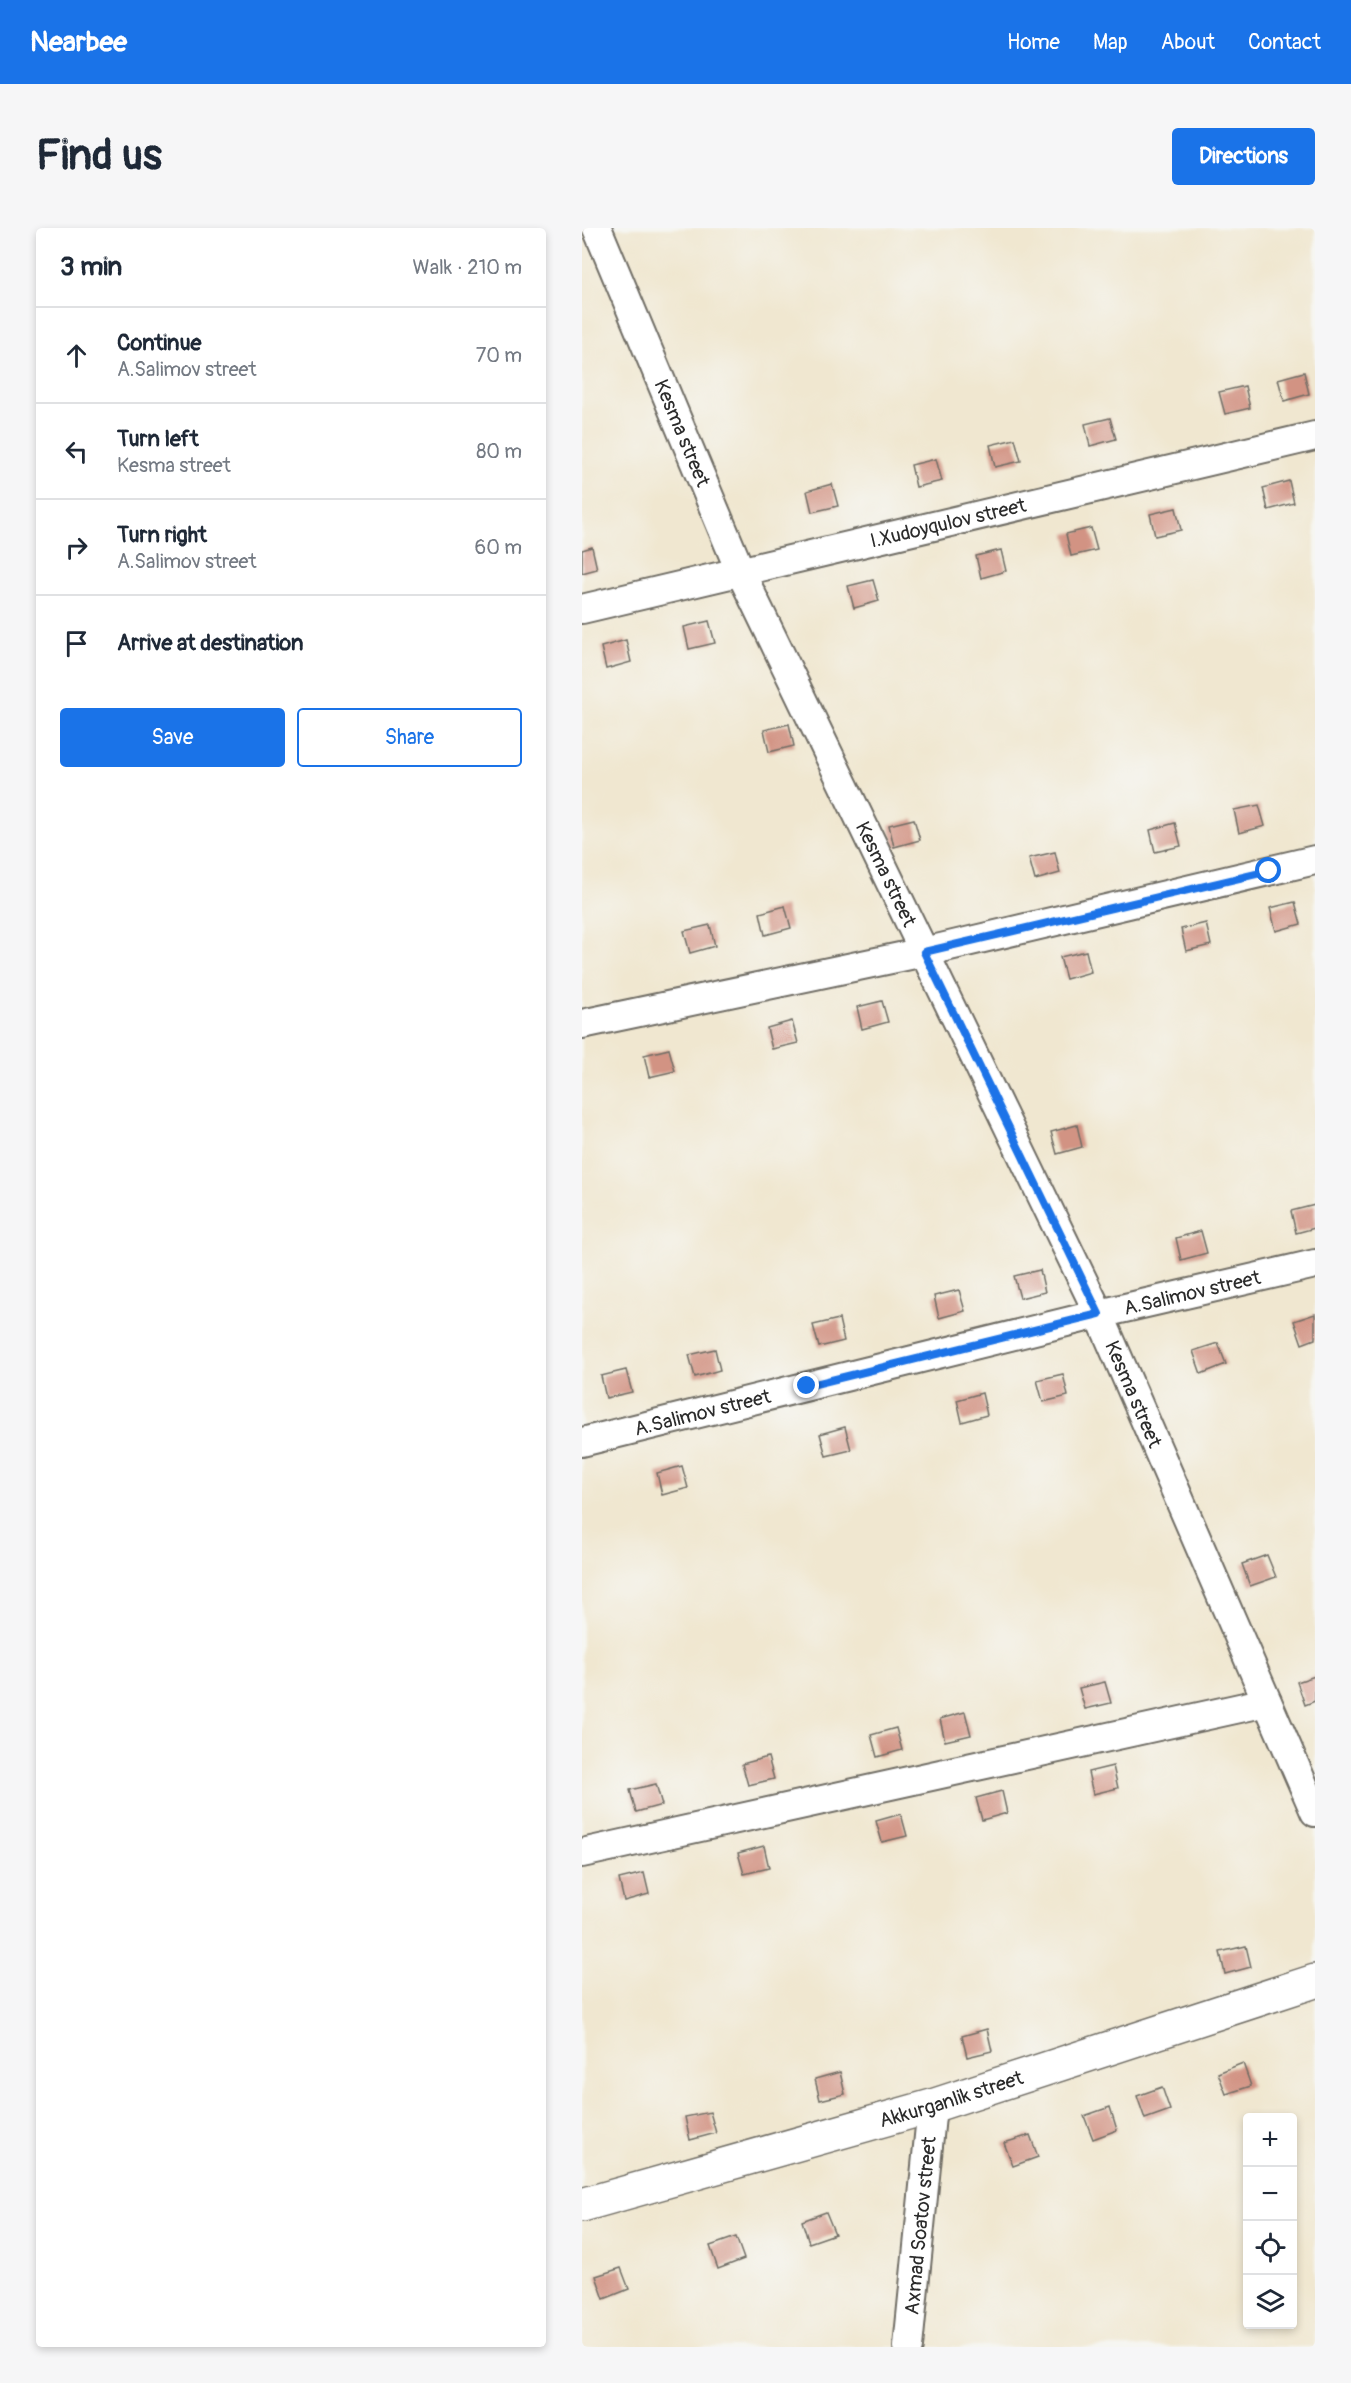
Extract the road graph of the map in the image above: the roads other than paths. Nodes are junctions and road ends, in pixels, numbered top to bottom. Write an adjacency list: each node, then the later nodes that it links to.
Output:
1 (597, 228): 3 (street, Kesma street)
2 (1315, 436): 3 (street, I.Хudoyqulov street)
3 (741, 573): 4 (street, I.Хudoyqulov street); 6 (street, Kesma street)
4 (582, 609)
5 (1315, 860): 6 (street)
6 (924, 952): 7 (street); 9 (street, Kesma street)
7 (582, 1024)
8 (1315, 1264): 9 (street, A.Salimov street)
9 (1099, 1314): 10 (street, A.Salimov street); 11 (street, Kesma street)
10 (582, 1442)
11 (1267, 1702): 12 (street, Kesma street); 13 (street)
12 (1315, 1812)
13 (582, 1853)
14 (1315, 1981): 15 (street, Akkurganlik street)
15 (932, 2106): 16 (street, Akkurganlik street); 17 (street, Axmad Soatov street)
16 (582, 2205)
17 (908, 2347)

